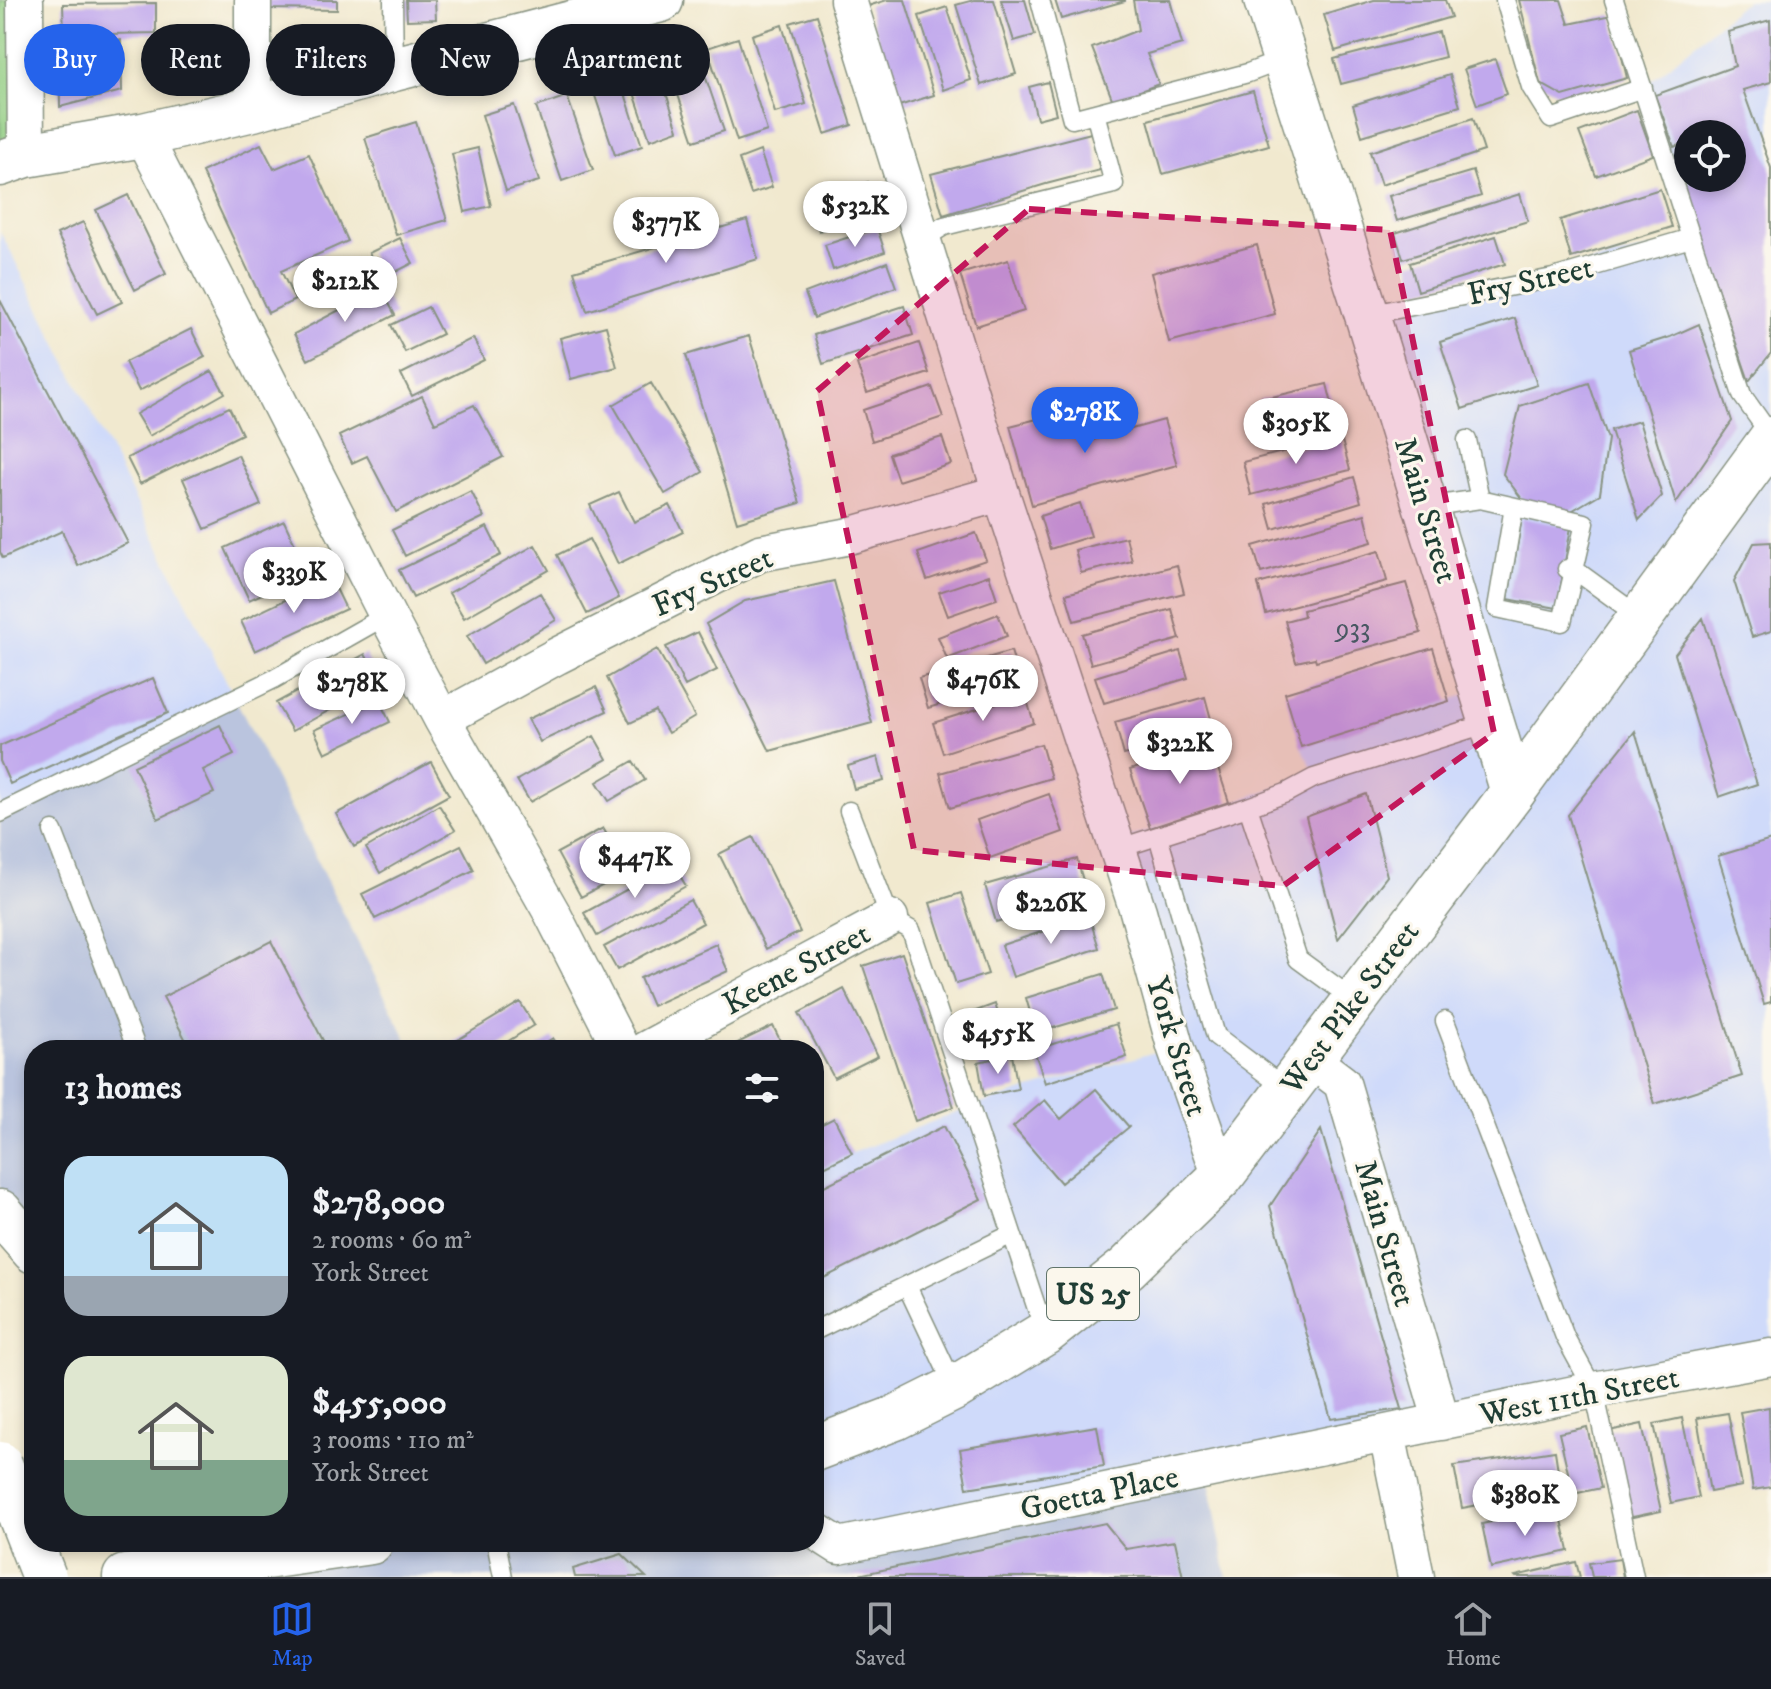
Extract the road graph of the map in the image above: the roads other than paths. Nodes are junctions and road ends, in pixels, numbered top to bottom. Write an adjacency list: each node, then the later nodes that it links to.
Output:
1 (25, 0): 19 (street)
2 (253, 0): 16 (street)
3 (393, 0): 11 (lane)
4 (661, 0): 10 (main road)
5 (848, 0): 21 (street, York Street)
6 (1040, 0): 17 (lane)
7 (1266, 0): 12 (main road, Main Street)
8 (1505, 0): 14 (lane)
9 (1614, 0): 14 (lane)
10 (613, 6): 13 (main road)
11 (393, 24)
12 (1285, 59): 17 (lane); 22 (main road, Main Street)
13 (395, 69)
14 (1643, 88): 20 (lane)
15 (299, 96): 16 (main road)
16 (253, 109): 18 (main road)
17 (1095, 113): 21 (lane)
18 (143, 135): 19 (main road); 30 (street)
19 (13, 160)
20 (1691, 238): 22 (lane, Fry Street); 23 (lane)
21 (921, 240): 25 (street, York Street)
22 (1367, 315): 27 (main road, Main Street)
23 (1771, 438): 31 (main road, West Pike Street)
24 (1467, 440): 26 (lane)
25 (1001, 493): 32 (street, Fry Street); 40 (street, York Street)
26 (1480, 499): 27 (lane); 28 (lane)
27 (1426, 507): 33 (main road, Main Street)
28 (1514, 507): 29 (lane); 29 (lane)
29 (1570, 569): 31 (lane)
30 (387, 615): 32 (street); 37 (lane)
31 (1641, 618): 34 (main road, West Pike Street)
32 (442, 719): 45 (street)
33 (1492, 722): 34 (main road, Main Street); 35 (lane)
34 (1513, 792): 42 (main road, West Pike Street / US 25)
35 (1248, 807): 39 (lane); 42 (lane)
36 (849, 811): 41 (lane)
37 (0, 813)
38 (53, 831): 44 (lane)
39 (1158, 836): 40 (lane); 47 (lane)
40 (1117, 849): 48 (street, York Street)
41 (890, 918): 46 (street, Keene Street); 50 (lane, Keene Street)
42 (1354, 1000): 47 (main road, West Pike Street / US 25)
43 (1445, 1021): 57 (lane)
44 (133, 1040)
45 (617, 1040)
46 (664, 1040)
47 (1298, 1074): 48 (main road, West Pike Street / US 25); 58 (street, Main Street)
48 (1221, 1177): 54 (main road, West Pike Street / US 25)
49 (0, 1212): 51 (main road)
50 (1012, 1234): 52 (lane); 54 (lane, Keene Street)
51 (24, 1240)
52 (907, 1286): 53 (lane); 56 (lane)
53 (824, 1326)
54 (1045, 1333): 56 (main road, West Pike Street / US 25)
55 (1771, 1357): 57 (street, West 11th Street)
56 (955, 1388): 60 (main road, West Pike Street / US 25)
57 (1594, 1390): 58 (street, West 11th Street); 73 (lane)
58 (1442, 1422): 59 (street, West 11th Street)
59 (1387, 1433): 65 (street, Goetta Place); 72 (street)
60 (824, 1444)
61 (0, 1464): 64 (main road, bridge)
62 (24, 1479): 63 (main road)
63 (0, 1484)
64 (24, 1526)
65 (824, 1536)
66 (34, 1552): 70 (main road, bridge)
67 (281, 1552): 69 (main road)
68 (498, 1552): 71 (lane)
69 (147, 1567)
70 (44, 1577)
71 (503, 1577)
72 (1416, 1577)
73 (1634, 1577)

